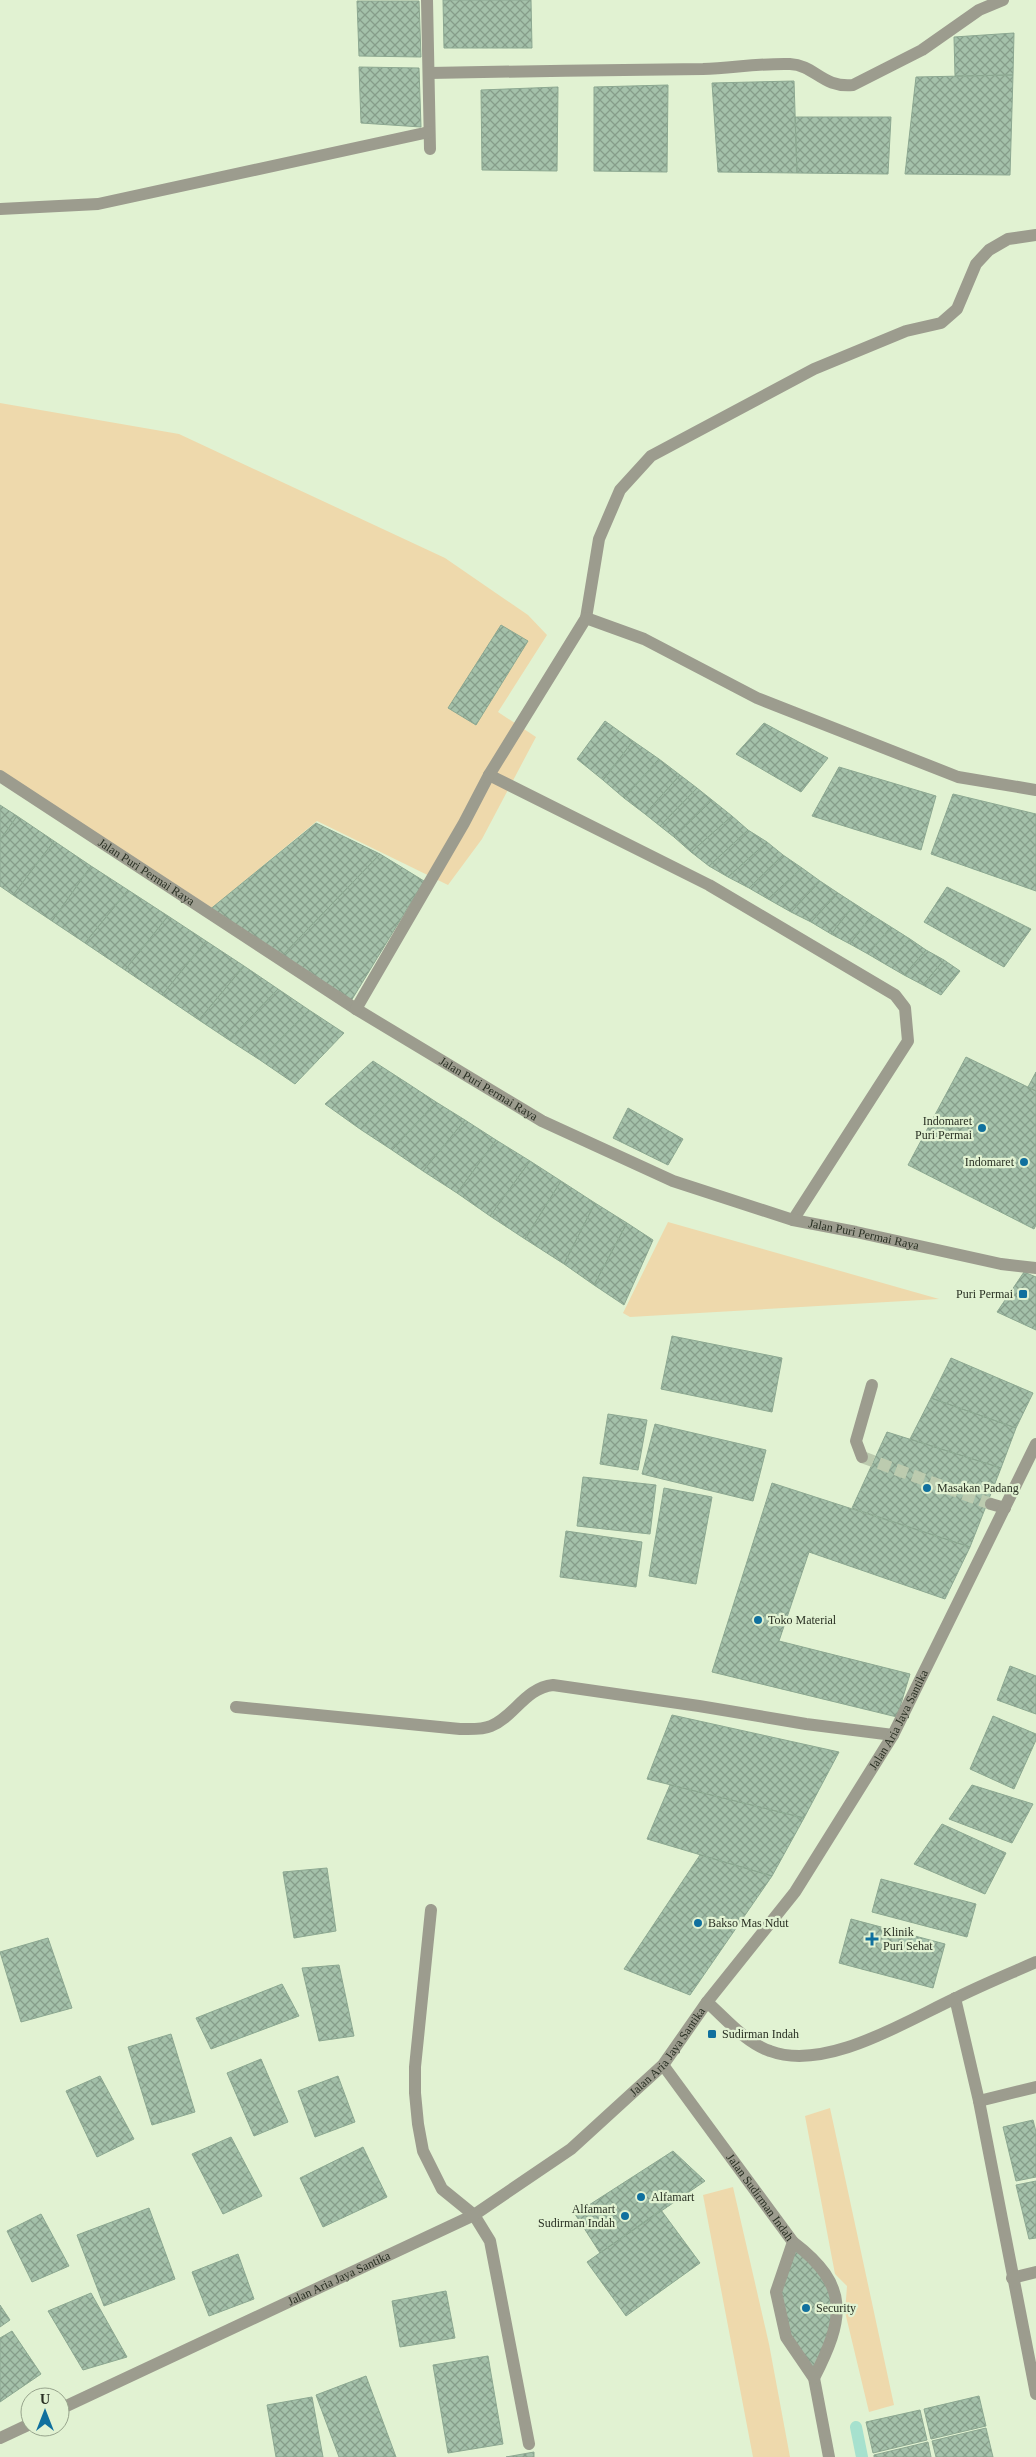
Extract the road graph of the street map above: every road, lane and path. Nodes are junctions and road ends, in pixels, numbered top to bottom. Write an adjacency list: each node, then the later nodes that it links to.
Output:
1 (427, 0): 3 (street)
2 (1003, 0): 3 (street)
3 (429, 73): 4 (street)
4 (429, 132): 5 (street); 6 (street)
5 (430, 149)
6 (0, 209)
7 (1036, 236): 8 (street)
8 (586, 618): 9 (street); 11 (street)
9 (489, 774): 12 (street); 13 (street)
10 (0, 776): 12 (street, Jalan Puri Permai Raya)
11 (1036, 790)
12 (356, 1009): 13 (street, Jalan Puri Permai Raya)
13 (793, 1220): 14 (street, Jalan Puri Permai Raya)
14 (1036, 1268)
15 (872, 1385): 17 (street)
16 (1036, 1444): 19 (street, Jalan Aria Jaya Santika)
17 (862, 1457)
18 (991, 1504): 19 (street)
19 (1005, 1508): 21 (street, Jalan Aria Jaya Santika)
20 (236, 1707): 21 (street)
21 (893, 1735): 25 (street, Jalan Aria Jaya Santika)
22 (431, 1910): 29 (street)
23 (1036, 1962): 24 (street)
24 (955, 1998): 25 (street); 28 (street)
25 (707, 2002): 26 (street, Jalan Aria Jaya Santika)
26 (663, 2065): 29 (street, Jalan Aria Jaya Santika); 30 (street, Jalan Sudirman Indah)
27 (1036, 2087): 28 (street)
28 (978, 2102): 32 (street)
29 (474, 2215): 35 (street, Jalan Aria Jaya Santika); 38 (street)
30 (793, 2242): 33 (street, Jalan Sudirman Indah); 33 (street)
31 (1036, 2272): 32 (street)
32 (1012, 2278): 34 (street)
33 (814, 2378): 39 (street, Jalan Sudirman Indah)
34 (1036, 2394)
35 (70, 2404)
36 (20, 2429): 37 (street)
37 (0, 2438)
38 (529, 2444)
39 (829, 2457)

